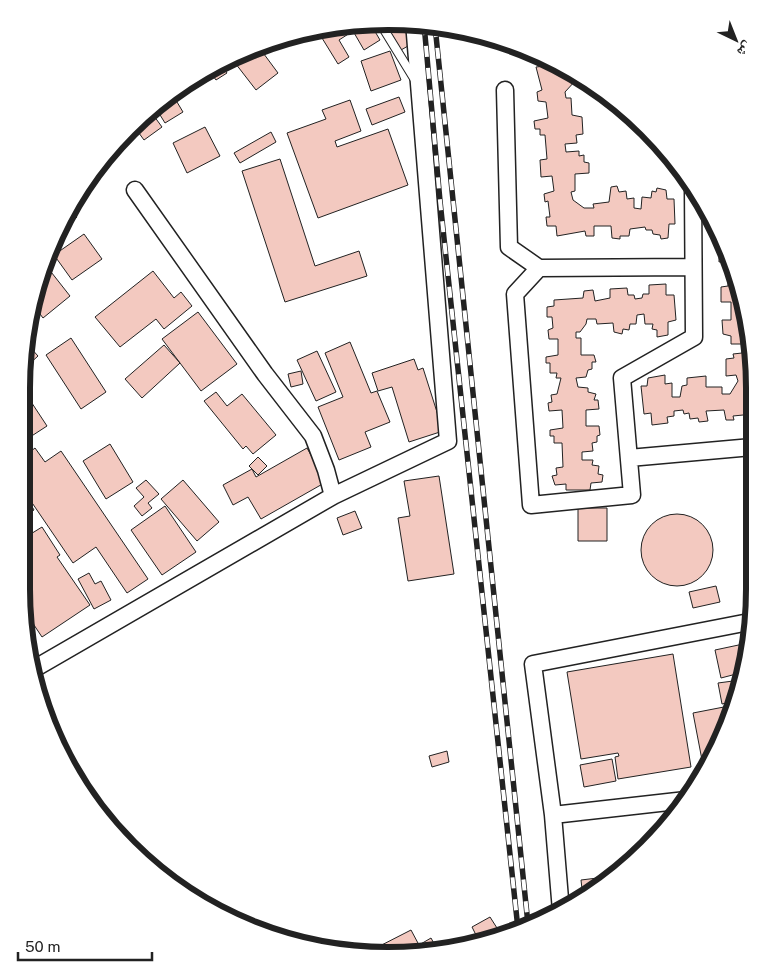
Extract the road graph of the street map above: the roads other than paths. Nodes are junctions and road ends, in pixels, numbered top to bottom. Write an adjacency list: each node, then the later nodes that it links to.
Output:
1 (384, 30): 3 (lane)
2 (415, 31): 3 (street)
3 (420, 88): 11 (street)
4 (505, 90): 8 (street)
5 (135, 190): 11 (street)
6 (693, 201): 7 (street)
7 (693, 267): 8 (street); 10 (street)
8 (539, 268): 10 (street)
9 (746, 448): 10 (street)
10 (630, 458)
11 (333, 496): 13 (street)
12 (744, 623): 15 (street)
13 (38, 664)
14 (676, 801): 15 (street)
15 (553, 815): 16 (street)
16 (560, 903)

